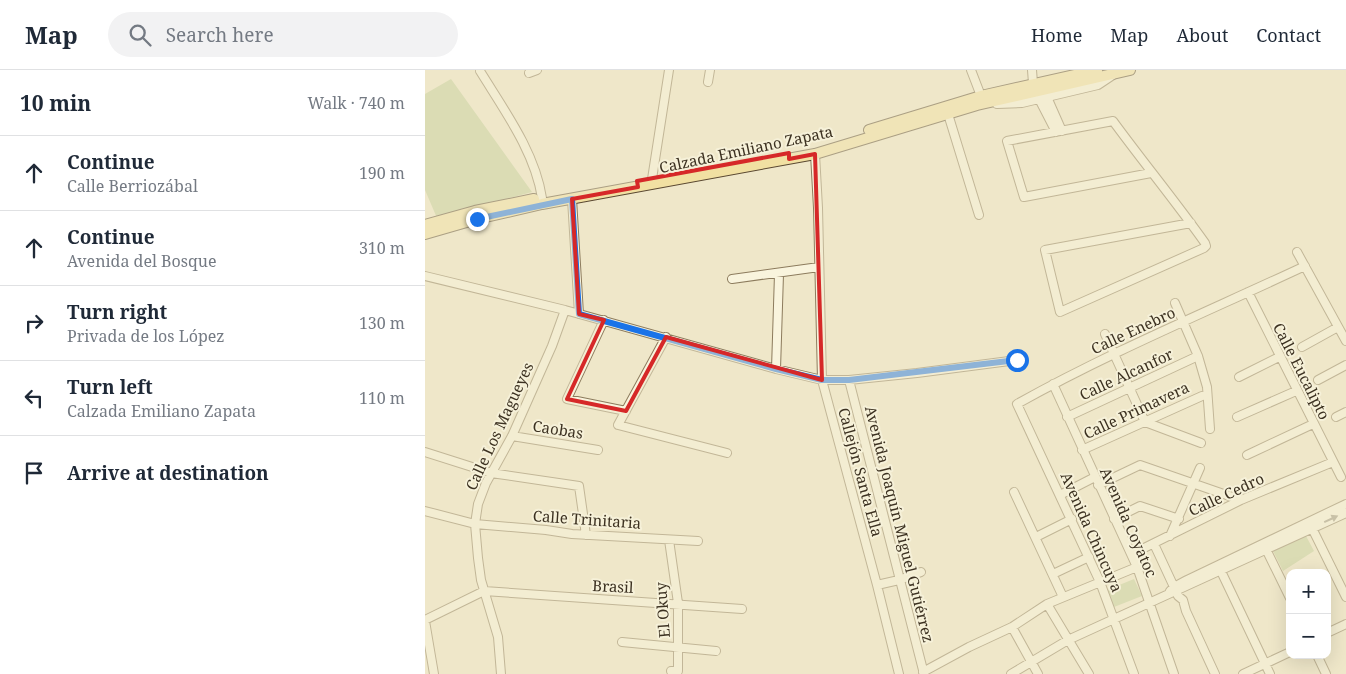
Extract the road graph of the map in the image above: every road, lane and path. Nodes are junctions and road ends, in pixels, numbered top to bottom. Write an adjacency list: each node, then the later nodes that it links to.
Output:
1 (537, 70): 9 (street)
2 (669, 70): 20 (street)
3 (710, 70): 11 (street)
4 (971, 70): 14 (street)
5 (1032, 70): 12 (street)
6 (1097, 70): 12 (main road, Calzada Emiliano Zapata)
7 (1130, 70): 10 (main road, Calzada Emiliano Zapata)
8 (480, 71): 22 (street)
9 (529, 73)
10 (1114, 74): 13 (street); 14 (main road, Calzada Emiliano Zapata)
11 (708, 82)
12 (1033, 83): 14 (main road, Calzada Emiliano Zapata)
13 (1043, 98): 14 (street); 16 (street)
14 (979, 100): 15 (main road, Calzada Emiliano Zapata); 18 (main road, Calzada Emiliano Zapata)
15 (948, 114): 17 (main road, Calzada Emiliano Zapata); 24 (street)
16 (1059, 131): 19 (street); 19 (street)
17 (815, 154): 18 (main road, Calzada Emiliano Zapata); 30 (street, Callejón Santa Ella)
18 (789, 156): 20 (main road, Calzada Emiliano Zapata); 21 (main road, Calzada Emiliano Zapata)
19 (1151, 173): 25 (street)
20 (652, 178): 21 (main road, Calzada Emiliano Zapata)
21 (638, 184): 22 (main road, Calzada Emiliano Zapata); 23 (main road, Calzada Emiliano Zapata)
22 (542, 198): 26 (main road, Calzada Emiliano Zapata)
23 (572, 199): 27 (main road, Calzada Emiliano Zapata); 37 (street)
24 (979, 215)
25 (1191, 223): 25 (street)
26 (425, 225)
27 (425, 234)
28 (1297, 252): 29 (street)
29 (1305, 266): 34 (street, Calle Enebro); 40 (street)
30 (819, 268): 31 (street); 52 (street, Callejón Santa Ella)
31 (779, 274): 33 (street); 50 (street)
32 (425, 276): 36 (street)
33 (732, 279)
34 (1248, 292): 39 (street, Calle Enebro); 47 (street, Calle Eucalipto)
35 (1175, 303): 39 (street)
36 (565, 310): 37 (street); 68 (street, Calle Los Magueyes)
37 (579, 314): 38 (street)
38 (604, 320): 42 (street); 60 (street)
39 (1184, 322): 45 (street, Calle Enebro); 46 (street)
40 (1338, 327): 43 (street); 44 (street)
41 (1105, 334): 45 (street)
42 (666, 337): 50 (street); 60 (street)
43 (1346, 341)
44 (1302, 347)
45 (1113, 354): 55 (street, Calle Enebro); 56 (street)
46 (1198, 356): 56 (street, Calle Alcanfor); 67 (street)
47 (1279, 357): 51 (street); 57 (street, Calle Eucalipto)
48 (1017, 360): 53 (street)
49 (1346, 365): 54 (street)
50 (776, 369): 52 (street)
51 (1239, 377)
52 (822, 380): 53 (street); 107 (street, Callejón Santa Ella)
53 (849, 380): 105 (street, Avenida Joaquín Miguel Gutiérrez)
54 (1318, 380)
55 (1053, 384): 59 (street, Calle Enebro); 62 (street, Avenida Coyatoc)
56 (1129, 388): 62 (street, Calle Alcanfor); 65 (street)
57 (1296, 390): 64 (street); 66 (street, Calle Eucalipto)
58 (1202, 396): 65 (street, Calle Primavera)
59 (1017, 404): 82 (street, Avenida Chincuya)
60 (626, 411): 73 (street)
61 (1346, 412): 63 (street)
62 (1067, 417): 71 (street, Avenida Coyatoc)
63 (1336, 417)
64 (1237, 418)
65 (1145, 422): 69 (street); 71 (street, Calle Primavera)
66 (1313, 424): 74 (street); 75 (street, Calle Eucalipto)
67 (1210, 429)
68 (513, 436): 70 (street, Caobas); 77 (street, Calle Los Magueyes)
69 (1201, 443)
70 (599, 450)
71 (1082, 450): 79 (street, Avenida Coyatoc)
72 (425, 452): 77 (street)
73 (727, 453)
74 (1247, 455)
75 (1333, 462): 78 (street, Calle Eucalipto); 83 (street, Calle Cedro)
76 (1200, 468): 80 (street)
77 (491, 473): 90 (street, Calle Los Magueyes); 92 (street)
78 (1341, 477)
79 (1097, 481): 80 (street); 82 (street); 88 (street, Avenida Coyatoc)
80 (1194, 483): 83 (street); 89 (street)
81 (1014, 492): 94 (street)
82 (1060, 495): 87 (street, Avenida Chincuya)
83 (1241, 500): 93 (street, Calle Cedro)
84 (1346, 504): 91 (street)
85 (425, 511): 90 (street, Calle Trinitaria)
86 (1346, 513): 91 (street, one-way to 86)
87 (1071, 519): 94 (street); 100 (street, Avenida Chincuya)
88 (1114, 519): 89 (street); 99 (street, Avenida Coyatoc)
89 (1179, 519): 93 (street)
90 (475, 524): 92 (street, Calle Trinitaria); 108 (street, Calle Los Magueyes)
91 (1310, 525): 98 (street); 111 (street)
92 (587, 535): 95 (street, Calle Trinitaria)
93 (1170, 536): 97 (street, Calle Cedro)
94 (1036, 537): 104 (street)
95 (669, 540): 96 (street, Calle Trinitaria); 113 (street, El Okuy)
96 (698, 541)
97 (1154, 544): 99 (street, Calle Cedro); 110 (street)
98 (1265, 546): 102 (street); 109 (street)
99 (1132, 554): 101 (street, Avenida Coyatoc)
100 (1089, 557): 104 (street); 106 (street, Avenida Chincuya)
101 (1137, 567): 106 (street); 114 (street, Avenida Coyatoc)
102 (1219, 568): 110 (street); 129 (street)
103 (921, 572): 105 (street)
104 (1053, 574): 112 (street)
105 (899, 580): 107 (street); 131 (street, Avenida Joaquín Miguel Gutiérrez)
106 (1100, 582): 112 (street); 117 (street, Avenida Chincuya)
107 (877, 585): 134 (street, Callejón Santa Ella)
108 (484, 590): 113 (street, Brasil); 118 (street); 133 (street, Calle Los Magueyes)
109 (1286, 590)
110 (1174, 592): 114 (street); 140 (street)
111 (1346, 596)
112 (1063, 597): 115 (street)
113 (678, 603): 116 (street, Brasil); 124 (street, El Okuy)
114 (1148, 603): 117 (street); 139 (street, Avenida Coyatoc)
115 (1047, 604): 120 (street); 122 (street)
116 (741, 609)
117 (1114, 619): 122 (street); 138 (street, Avenida Chincuya)
118 (425, 620): 132 (street)
119 (1346, 624): 121 (street)
120 (1012, 627): 128 (street); 131 (street)
121 (1331, 632)
122 (1068, 640): 128 (street); 137 (street)
123 (622, 642): 124 (street)
124 (678, 648): 125 (street); 130 (street, El Okuy)
125 (716, 651)
126 (1286, 654): 129 (street)
127 (1319, 659): 143 (street)
128 (1031, 662): 135 (street); 136 (street)
129 (1265, 663): 141 (street); 142 (street)
130 (671, 671)
131 (923, 673)
132 (434, 674)
133 (501, 674)
134 (899, 674)
135 (1011, 674)
136 (1038, 674)
137 (1089, 674)
138 (1134, 674)
139 (1174, 674)
140 (1215, 674)
141 (1243, 674)
142 (1270, 674)
143 (1326, 674)

